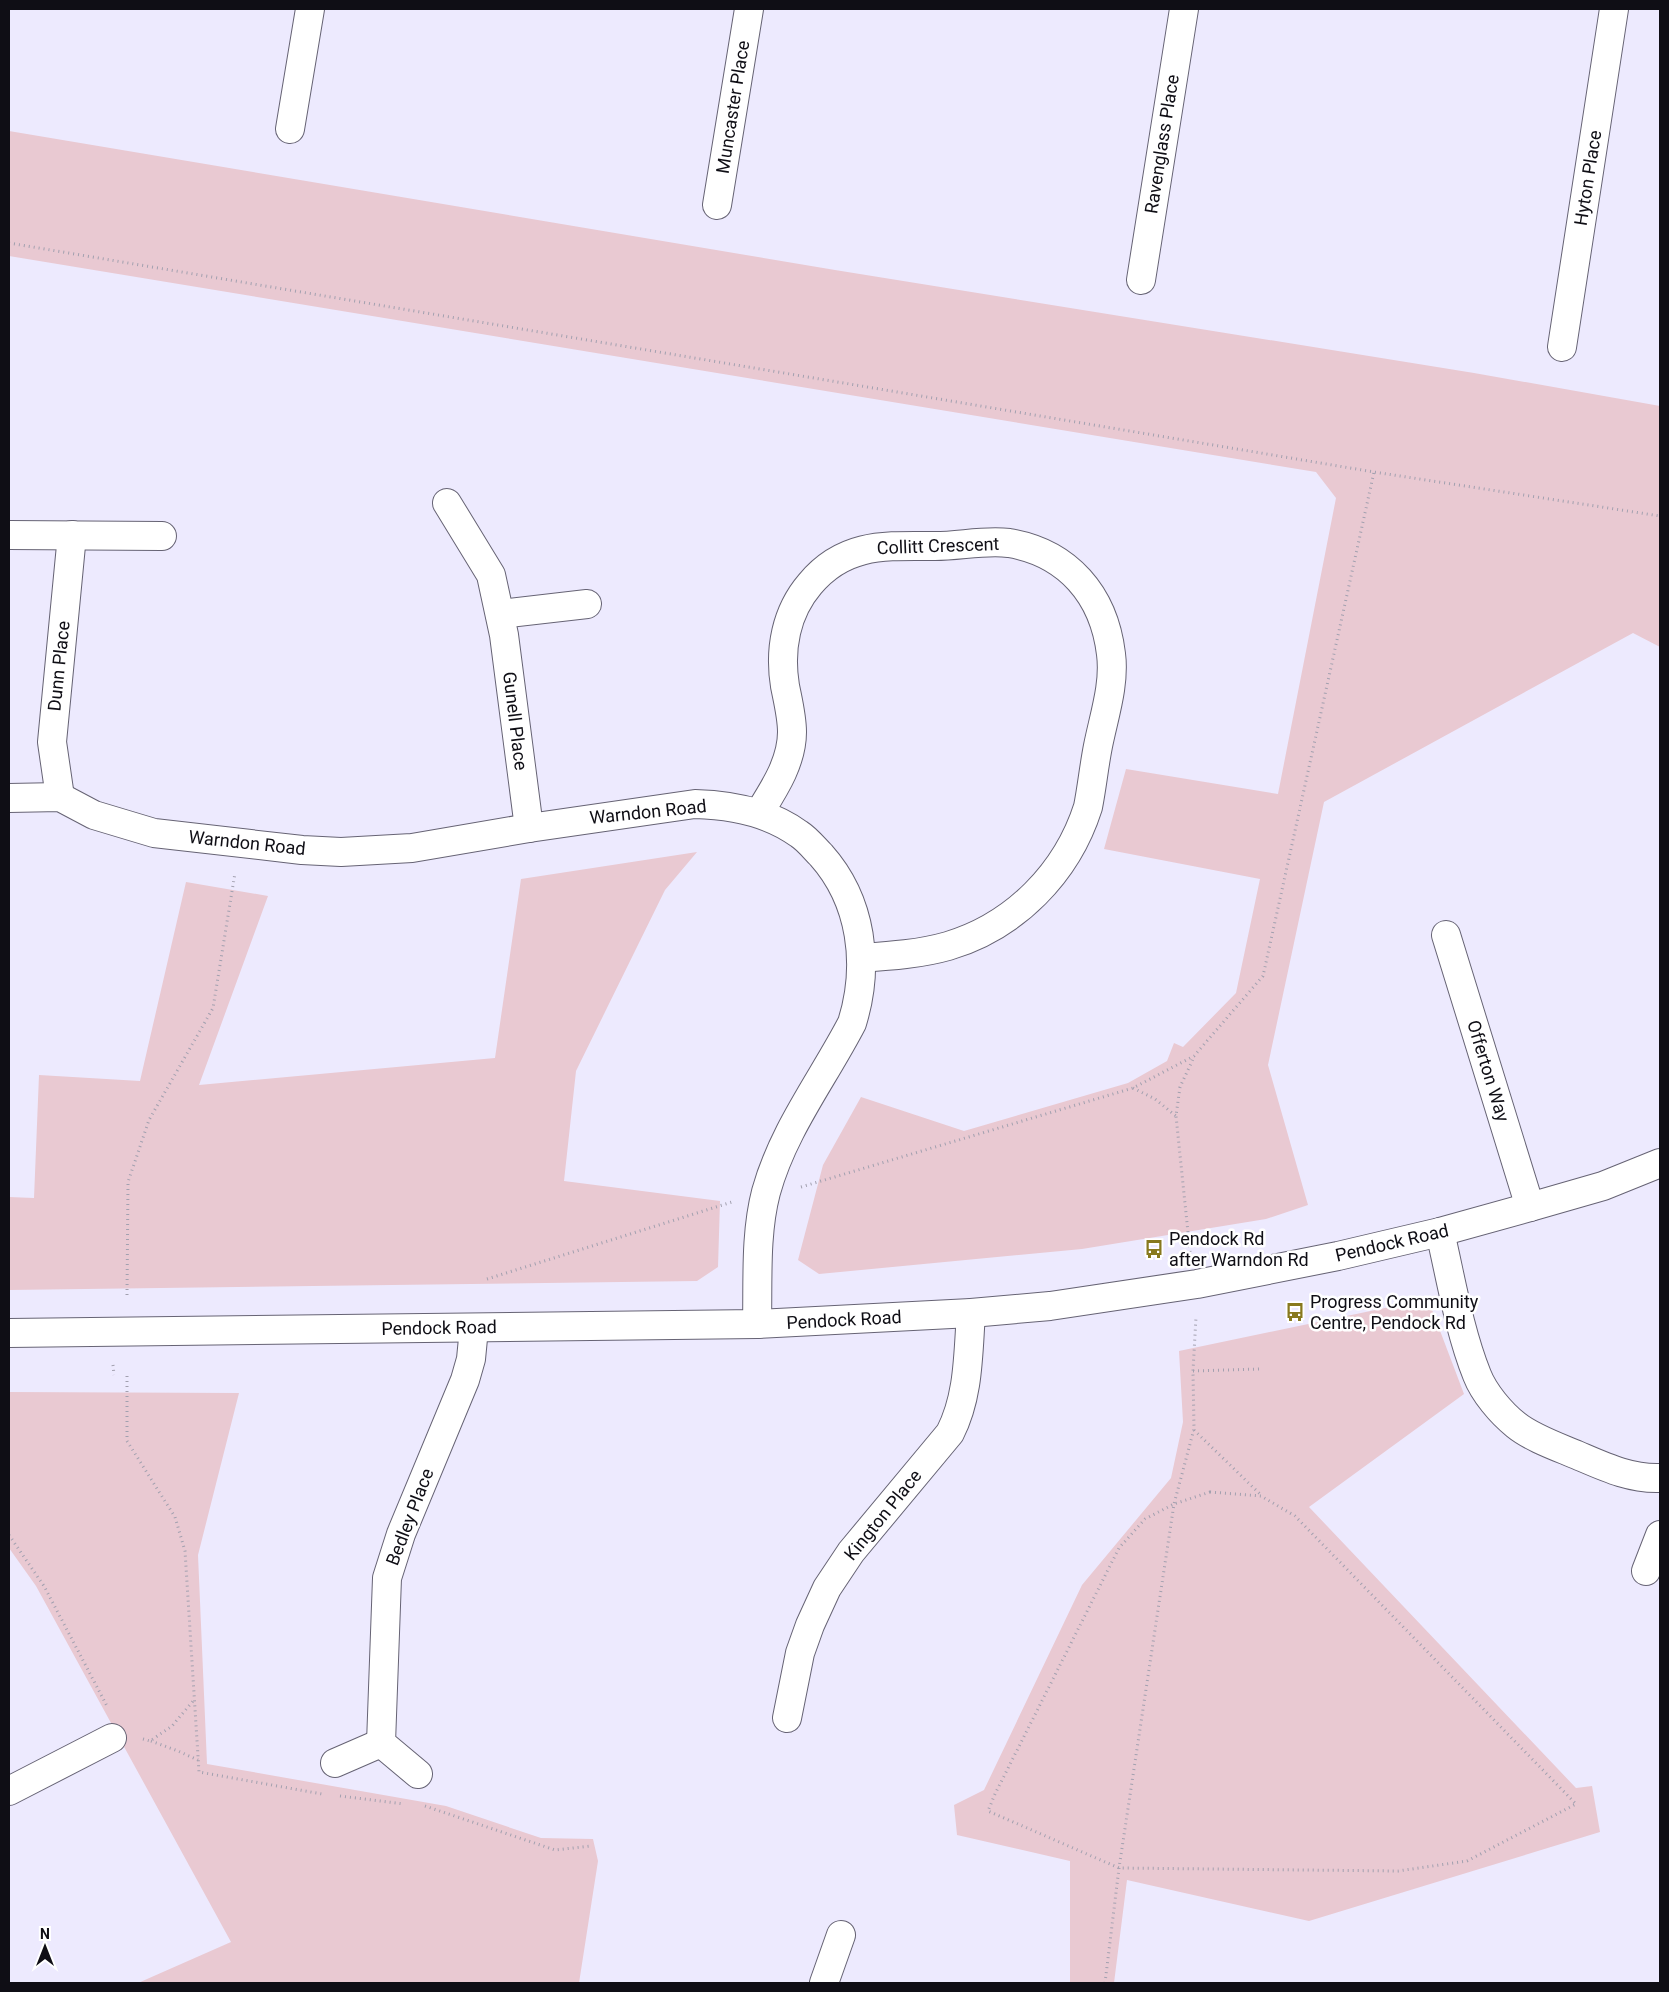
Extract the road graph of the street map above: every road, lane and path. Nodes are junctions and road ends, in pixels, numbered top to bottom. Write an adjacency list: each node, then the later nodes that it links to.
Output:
1 (310, 9): 5 (street)
2 (749, 9): 6 (street, Muncaster Place)
3 (1184, 9): 8 (street, Ravenglass Place)
4 (1614, 9): 9 (street, Hyton Place)
5 (290, 129)
6 (717, 205)
7 (9, 243): 10 (path)
8 (1141, 280)
9 (1562, 347)
10 (1374, 472): 12 (path); 25 (path)
11 (447, 504): 17 (street, Gunell Place)
12 (1660, 516)
13 (9, 535): 14 (street)
14 (72, 535): 15 (street); 18 (street, Dunn Place)
15 (162, 536)
16 (587, 604): 17 (street)
17 (500, 614): 21 (street, Gunell Place)
18 (60, 797): 19 (street); 22 (street, Warndon Road)
19 (9, 798)
20 (759, 814): 21 (street, Warndon Road); 24 (street, Warndon Road); 24 (street, Collitt Crescent)
21 (529, 828): 22 (street, Warndon Road)
22 (240, 843): 35 (path)
23 (1446, 935): 31 (street, Offerton Way)
24 (861, 958): 37 (street, Warndon Road)
25 (1194, 1056): 26 (path); 27 (path)
26 (1133, 1088): 27 (path); 29 (path)
27 (1176, 1116): 34 (path)
28 (1660, 1164): 31 (street, Pendock Road)
29 (802, 1187)
30 (731, 1202): 33 (path)
31 (1530, 1207): 32 (street, Pendock Road)
32 (1440, 1232): 34 (street, Pendock Road); 46 (street)
33 (487, 1279)
34 (1197, 1284): 36 (street, Pendock Road); 42 (path)
35 (127, 1295)
36 (971, 1313): 37 (street, Pendock Road); 53 (street, Kington Place)
37 (757, 1324): 38 (street, Pendock Road)
38 (474, 1328): 39 (street, Pendock Road); 56 (street, Bedley Place)
39 (9, 1333)
40 (113, 1365): 43 (path)
41 (1258, 1369): 42 (path)
42 (1193, 1370): 45 (path)
43 (114, 1375)
44 (128, 1376): 52 (path)
45 (1194, 1429): 47 (path); 48 (path)
46 (1660, 1478)
47 (1261, 1496): 48 (path); 66 (path)
48 (1174, 1504): 66 (path); 66 (path)
49 (1660, 1535): 51 (street)
50 (9, 1536): 54 (path)
51 (1646, 1571)
52 (195, 1699): 55 (path); 57 (path)
53 (787, 1718)
54 (117, 1735): 55 (path); 60 (street)
55 (150, 1741): 57 (path)
56 (381, 1743): 58 (street); 59 (street)
57 (198, 1761): 61 (path)
58 (335, 1763)
59 (418, 1774)
60 (9, 1791)
61 (330, 1795)
62 (339, 1796): 63 (path)
63 (413, 1805)
64 (422, 1806): 65 (path)
65 (592, 1846)
66 (1119, 1868): 69 (path)
67 (841, 1935): 68 (street)
68 (824, 1983)
69 (1105, 1983)

